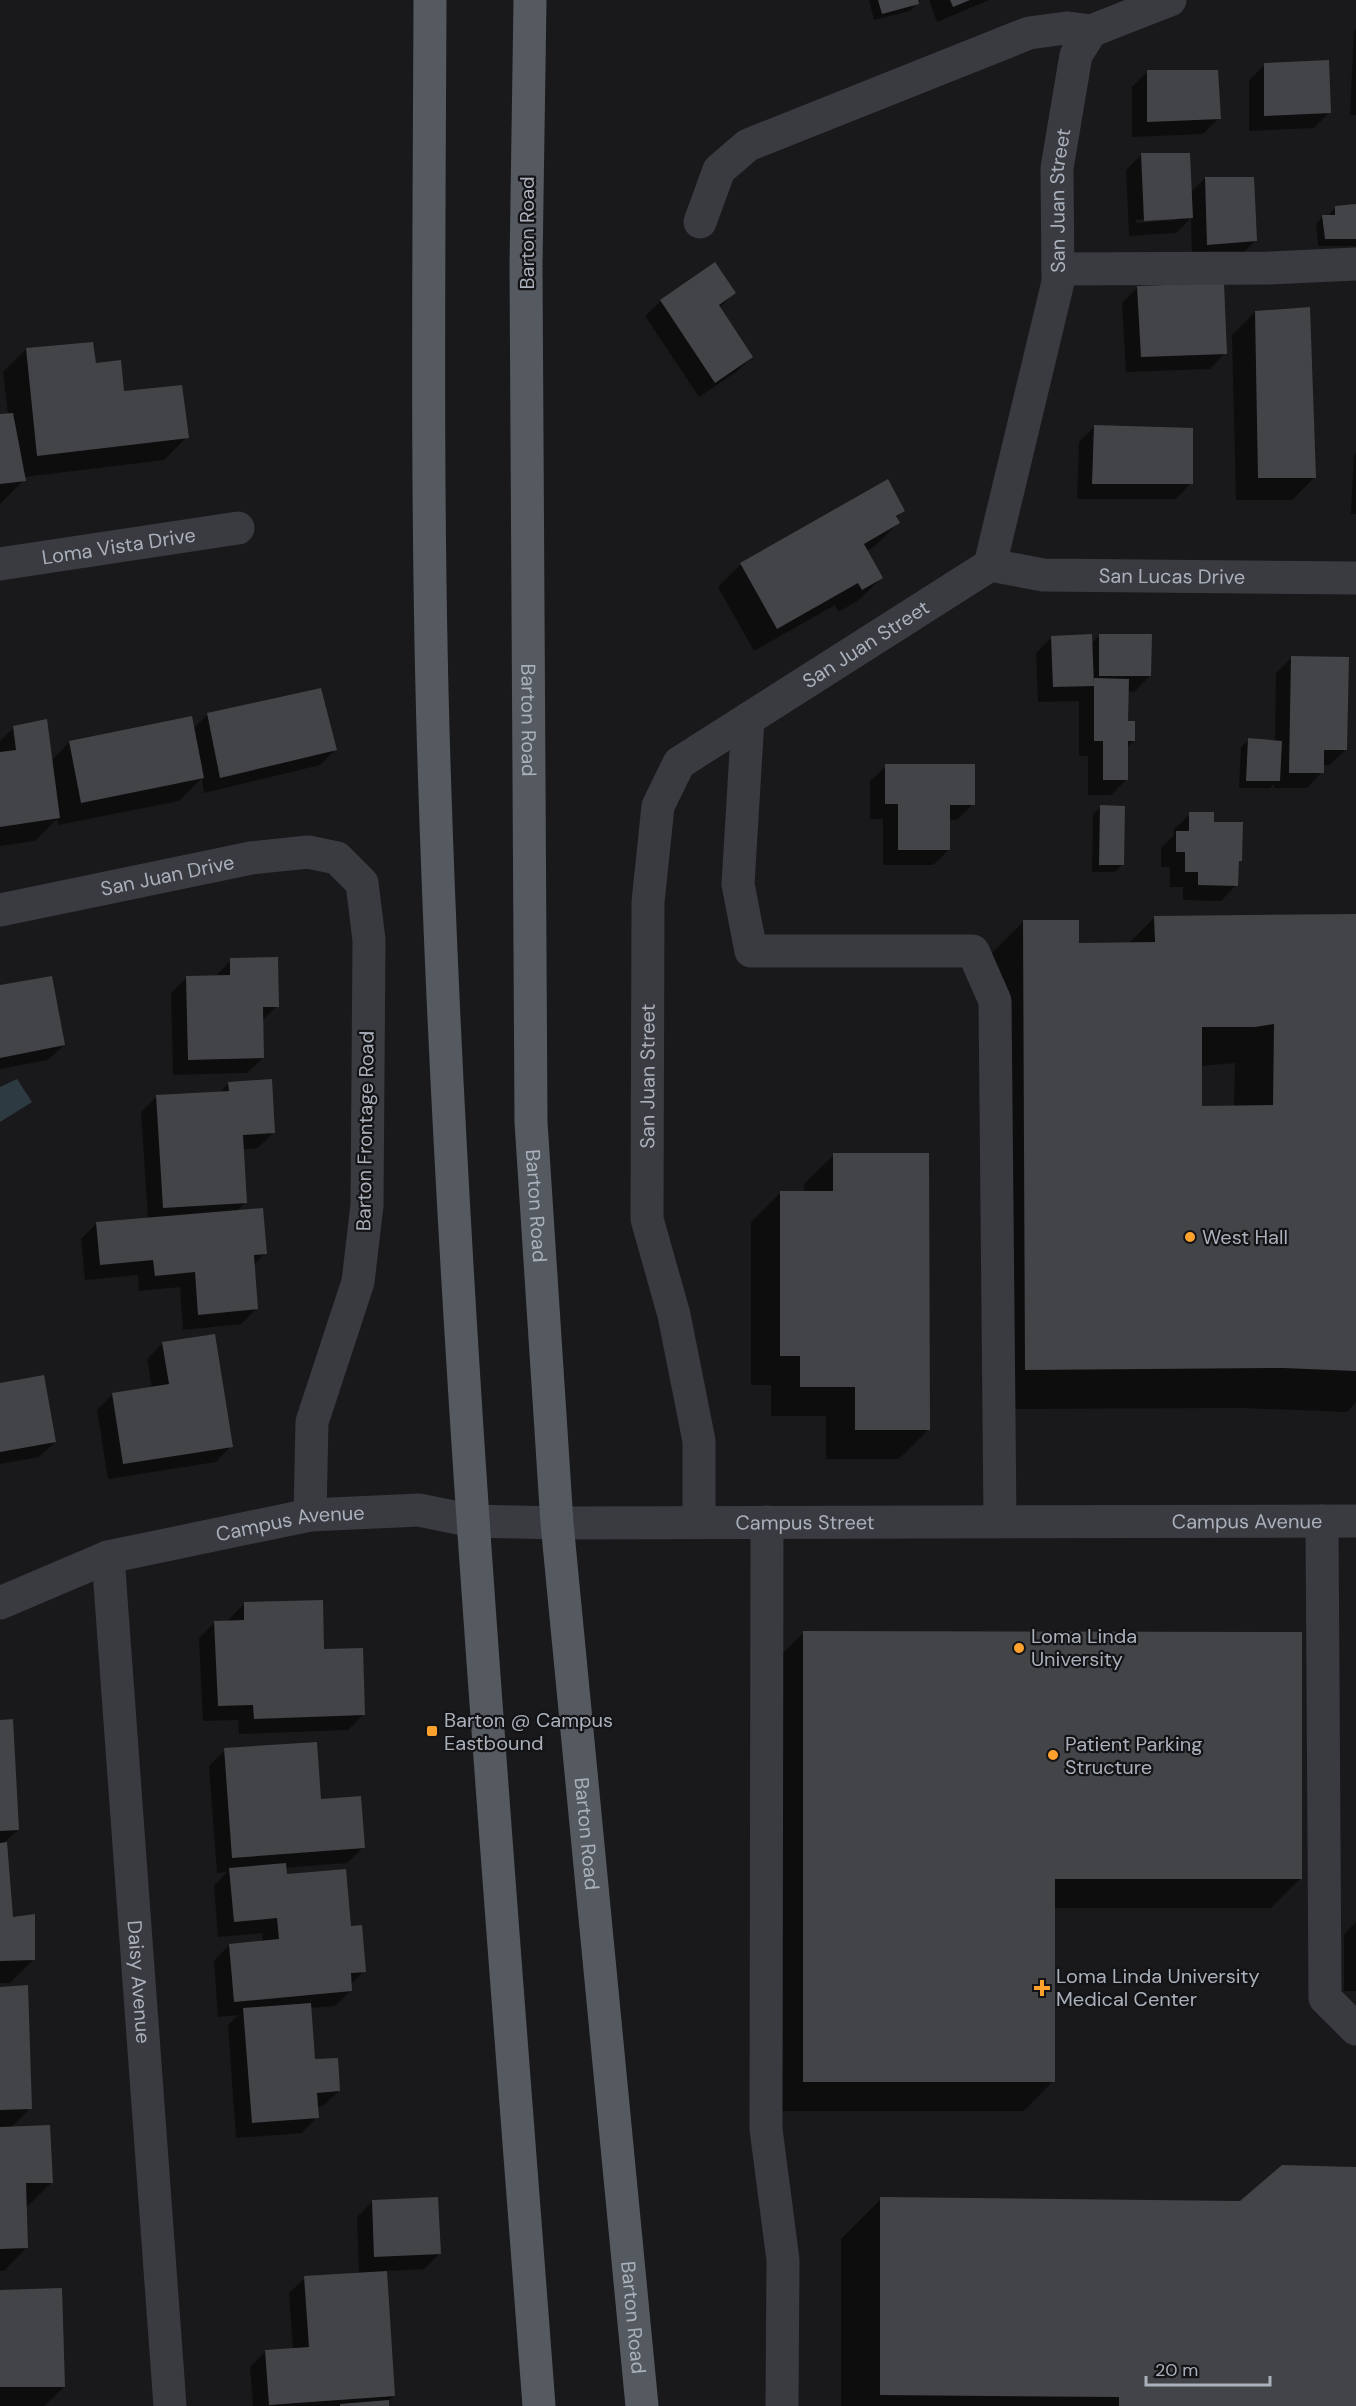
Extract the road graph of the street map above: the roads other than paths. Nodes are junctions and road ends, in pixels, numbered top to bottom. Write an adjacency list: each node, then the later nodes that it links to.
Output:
1 (430, 0): 16 (main road)
2 (530, 0): 23 (main road, Barton Road)
3 (1170, 0): 4 (street)
4 (1091, 32): 5 (street); 7 (street, San Juan Street)
5 (700, 222)
6 (1356, 264): 7 (street)
7 (1058, 269): 10 (street, San Juan Street)
8 (238, 528): 9 (street, Loma Vista Drive)
9 (0, 564)
10 (990, 565): 11 (street, San Lucas Drive); 12 (street, San Juan Street)
11 (1356, 578)
12 (748, 719): 17 (street); 21 (street, San Juan Street)
13 (337, 858): 14 (street, San Juan Drive); 15 (street, Barton Frontage Road)
14 (0, 910)
15 (310, 1515): 16 (street, Campus Avenue); 24 (street, Campus Avenue)
16 (473, 1521): 23 (street, Campus Street); 28 (main road)
17 (1000, 1521): 18 (street, Campus Street); 22 (street, Campus Street)
18 (1138, 1521): 19 (street, Campus Avenue)
19 (1322, 1521): 20 (street, Campus Avenue); 26 (street)
20 (1356, 1521)
21 (699, 1522): 22 (street, Campus Street); 23 (street, Campus Street)
22 (767, 1522): 30 (street)
23 (557, 1523): 29 (main road, Barton Road)
24 (108, 1557): 25 (street); 27 (street, Daisy Avenue)
25 (0, 1603)
26 (1356, 2029)
27 (170, 2406)
28 (539, 2406)
29 (642, 2406)
30 (782, 2406)

